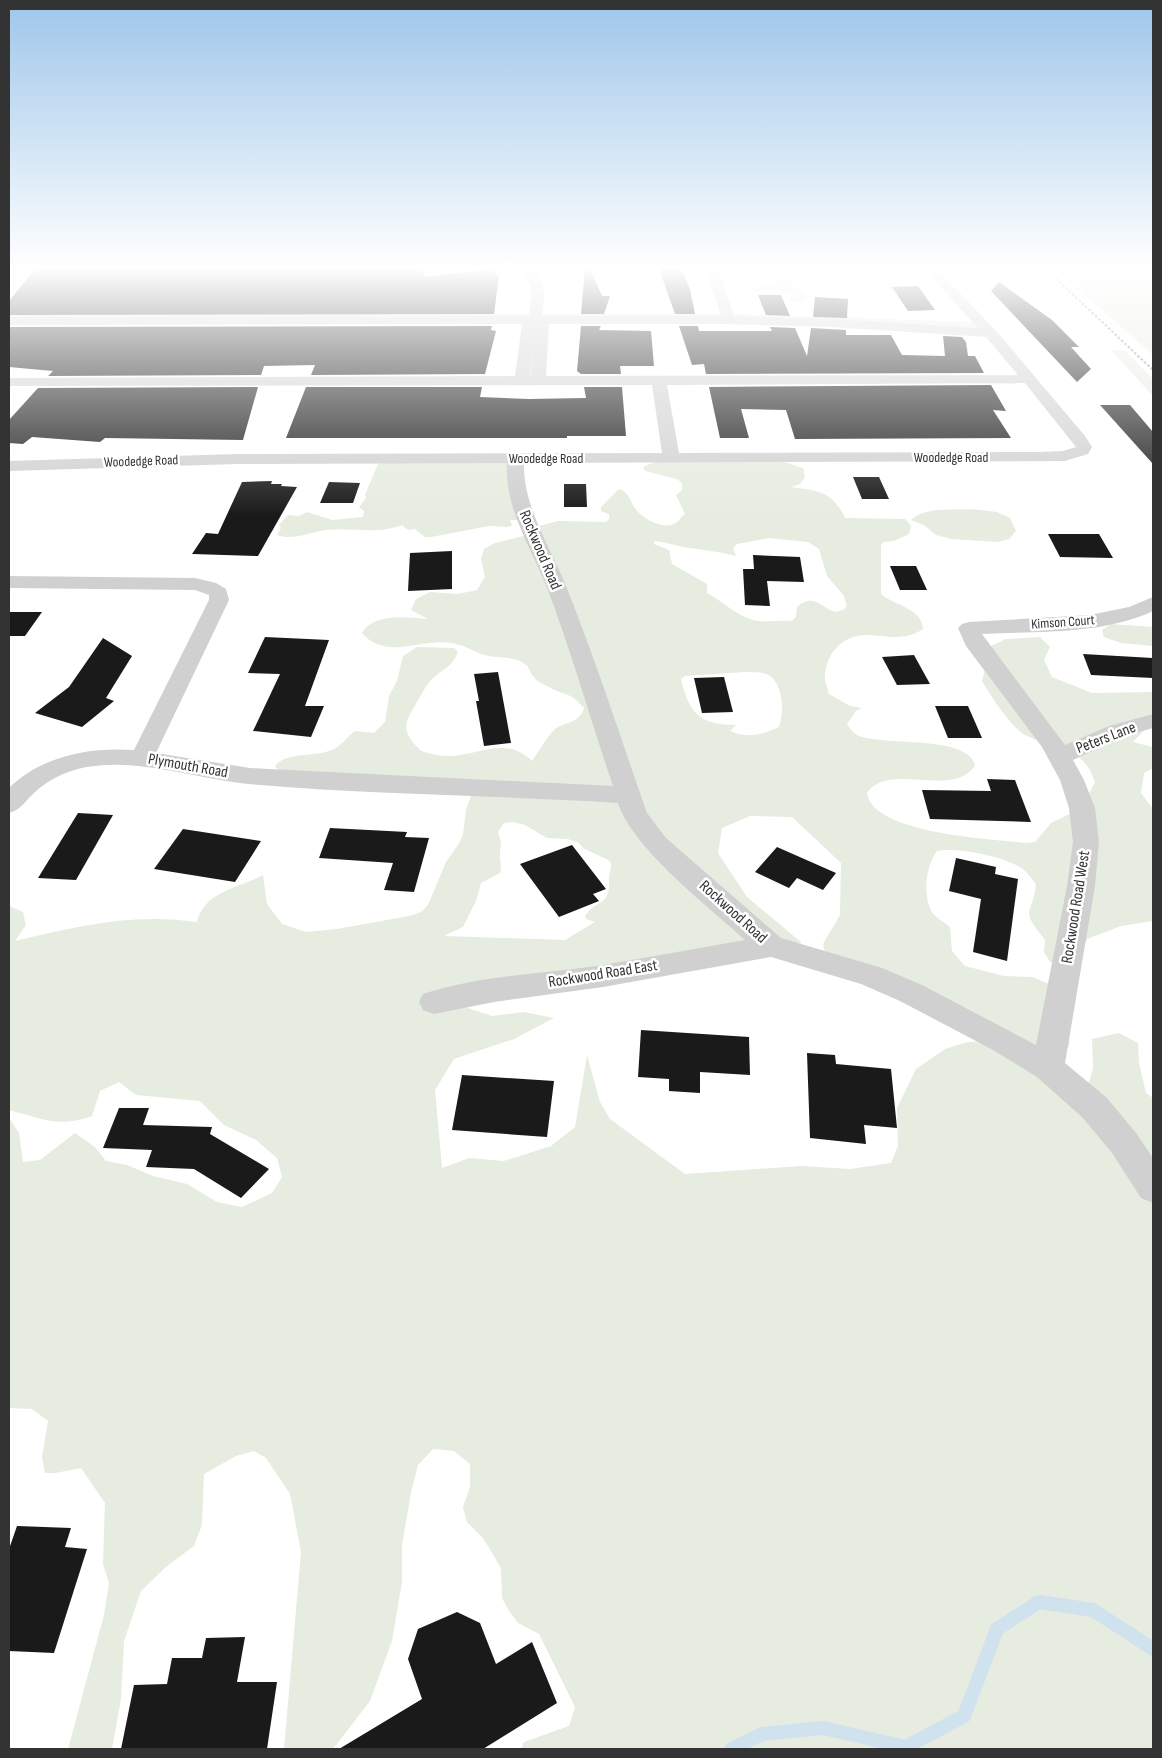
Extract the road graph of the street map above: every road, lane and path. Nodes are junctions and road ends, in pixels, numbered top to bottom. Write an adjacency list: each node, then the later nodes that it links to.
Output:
1 (526, 351): 6 (street)
2 (540, 351): 7 (street)
3 (1005, 351): 4 (street)
4 (1028, 379): 5 (street); 10 (street, Woodedge Road)
5 (659, 380): 7 (street); 10 (street)
6 (522, 381): 7 (street); 8 (street)
7 (538, 381)
8 (9, 382)
9 (516, 458): 10 (street, Woodedge Road); 11 (street, Woodedge Road); 18 (street, Rockwood Road)
10 (671, 458)
11 (9, 466)
12 (9, 582): 17 (street, Plymouth Road)
13 (1153, 603): 14 (street, Kimson Court)
14 (969, 628): 16 (street, Rockwood Road West)
15 (1153, 721): 16 (street, Peters Lane)
16 (1059, 757): 22 (street, Rockwood Road West)
17 (141, 760): 18 (street, Plymouth Road); 19 (street)
18 (627, 795): 20 (street, Rockwood Road)
19 (9, 805)
20 (771, 946): 21 (street, Rockwood Road East); 22 (street, Rockwood Road)
21 (434, 1002)
22 (1048, 1068): 23 (street, Rockwood Road)
23 (1153, 1187)

